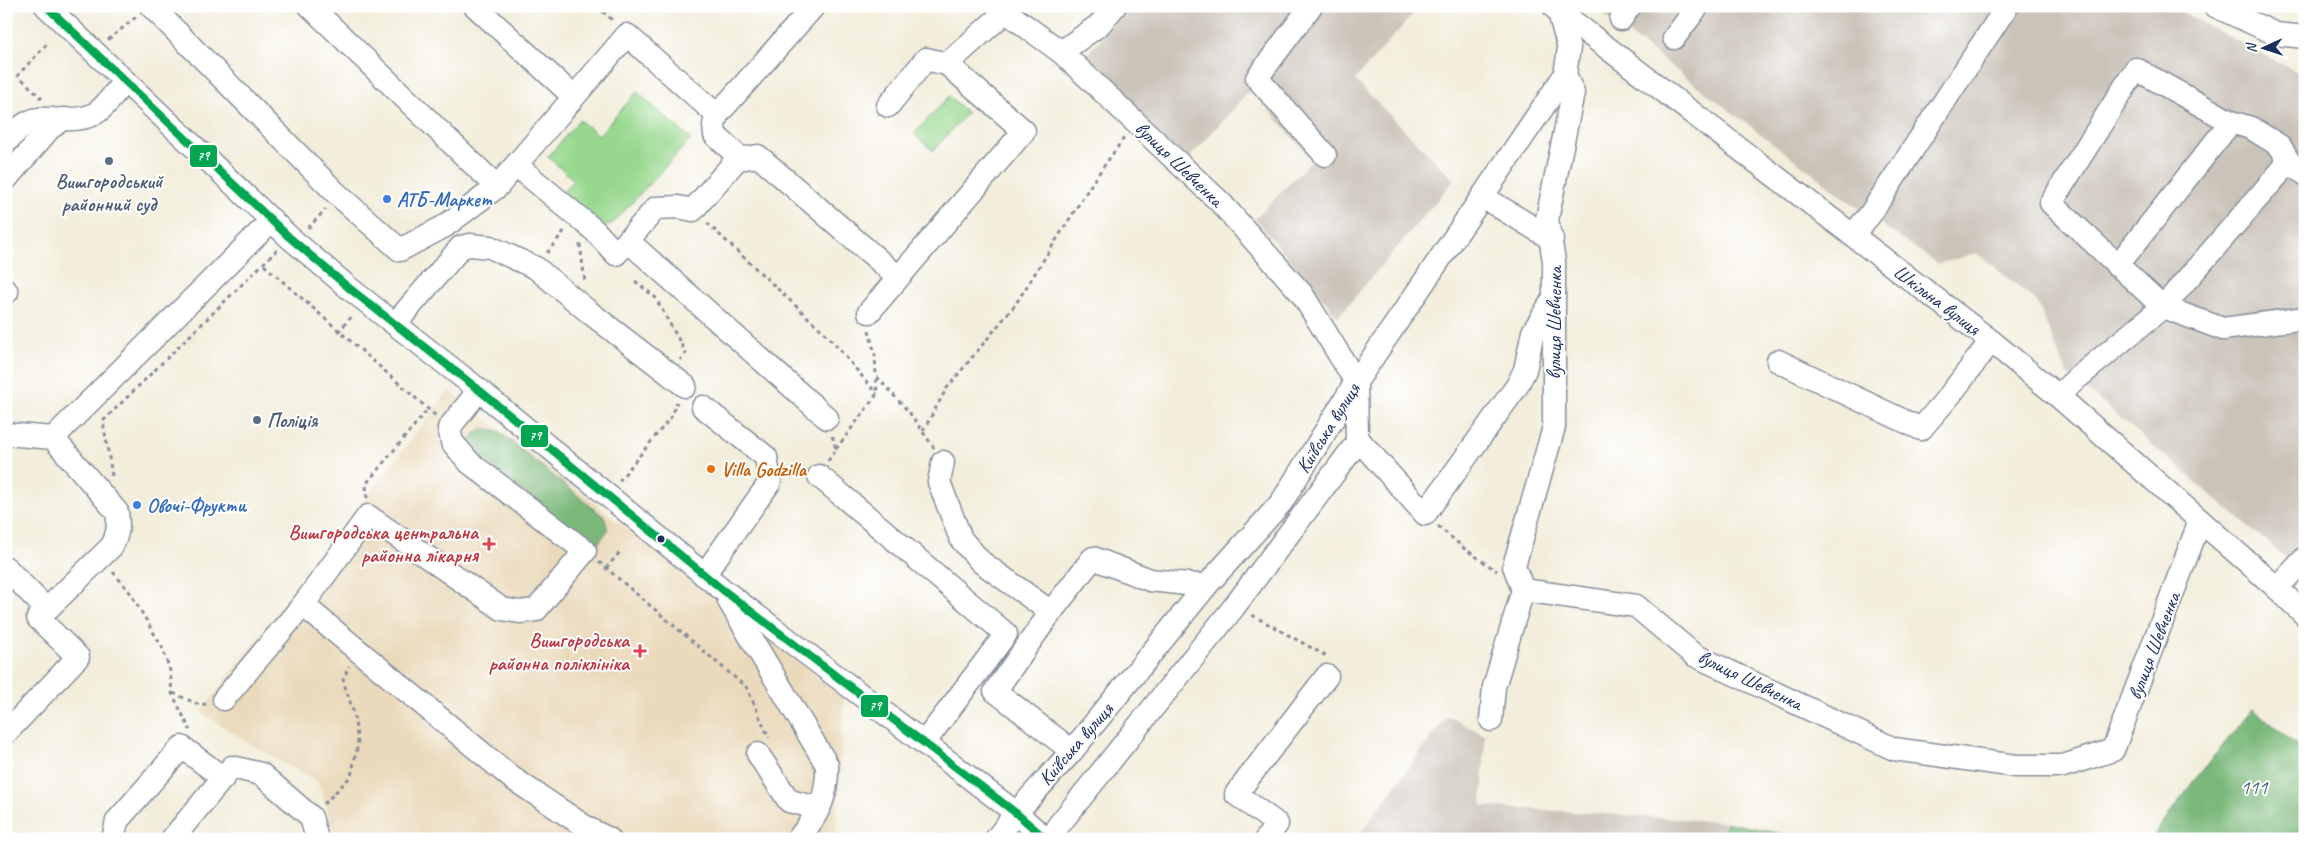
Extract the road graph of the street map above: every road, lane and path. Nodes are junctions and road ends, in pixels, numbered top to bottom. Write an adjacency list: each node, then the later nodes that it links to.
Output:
1 (46, 6): 16 (street)
2 (310, 6): 33 (street)
3 (475, 6): 21 (street)
4 (814, 6): 23 (street)
5 (1115, 6): 17 (street)
6 (1311, 6): 28 (street)
7 (1698, 6): 14 (street)
8 (2007, 6): 40 (street)
9 (2215, 6): 13 (street)
10 (1555, 7): 19 (street, Київська вулиця); 40 (street, Шкільна вулиця)
11 (147, 9): 16 (path); 34 (street)
12 (1001, 9): 17 (street, вулиця Шевченка); 18 (street)
13 (2305, 36)
14 (1674, 38)
15 (47, 44): 24 (path)
16 (95, 52): 20 (street)
17 (1061, 52): 26 (street, вулиця Шевченка)
18 (947, 64): 22 (street); 47 (street)
19 (1565, 75): 35 (street, Київська вулиця); 41 (street, вулиця Шевченка)
20 (124, 81): 24 (street); 38 (street)
21 (574, 96): 23 (street); 30 (street)
22 (888, 106)
23 (717, 115): 29 (street)
24 (61, 119): 27 (street); 32 (street)
25 (2231, 122): 31 (street); 45 (street); 45 (street)
26 (1138, 124): 59 (street, вулиця Шевченка); 67 (path)
27 (6, 142)
28 (1325, 155)
29 (739, 157): 36 (street); 47 (street)
30 (516, 164): 33 (street); 37 (street)
31 (2297, 168): 50 (street)
32 (6, 179)
33 (496, 187): 34 (street)
34 (339, 196): 39 (path)
35 (1484, 197): 41 (street); 59 (street, Київська вулиця)
36 (694, 210): 42 (street); 61 (path)
37 (577, 216): 42 (street); 46 (path); 51 (path)
38 (272, 220): 54 (street); 69 (street)
39 (304, 232)
40 (1852, 236): 55 (street, Шкільна вулиця)
41 (1552, 239): 49 (street, вулиця Шевченка)
42 (628, 241): 65 (street)
43 (279, 248): 44 (path)
44 (264, 265): 64 (path); 76 (path)
45 (2117, 266): 50 (street)
46 (536, 268): 51 (street); 54 (street)
47 (898, 277): 52 (street)
48 (636, 280): 58 (path)
49 (1554, 298): 77 (street); 89 (street, вулиця Шевченка)
50 (2162, 308): 53 (street); 62 (street)
51 (588, 312): 58 (street)
52 (870, 312): 57 (path)
53 (2305, 318)
54 (394, 324): 60 (street)
55 (1991, 341): 56 (street); 62 (street, Шкільна вулиця)
56 (1778, 361)
57 (876, 376): 61 (path); 67 (path)
58 (677, 380): 75 (path)
59 (1356, 382): 70 (street); 86 (street, Київська вулиця)
60 (480, 390): 66 (street); 85 (street)
61 (877, 394): 71 (path)
62 (2058, 396): 78 (street, Шкільна вулиця)
63 (703, 407): 85 (street)
64 (428, 409): 66 (path); 74 (path)
65 (827, 418): 71 (path)
66 (449, 428): 79 (street)
67 (922, 431): 72 (path)
68 (6, 434): 69 (street)
69 (53, 438): 76 (street)
70 (1359, 440): 77 (street); 91 (street)
71 (836, 449): 73 (path)
72 (943, 462): 93 (street)
73 (819, 476): 102 (street)
74 (366, 484)
75 (617, 484)
76 (117, 512): 81 (street)
77 (1425, 514): 89 (path)
78 (2200, 521): 87 (street, Шкільна вулиця); 89 (street, вулиця Шевченка)
79 (585, 551): 84 (path); 90 (street)
80 (621, 551): 84 (path)
81 (100, 557): 92 (street); 97 (path)
82 (2305, 558): 87 (street)
83 (6, 568): 92 (street)
84 (606, 568): 103 (path)
85 (704, 575): 88 (street)
86 (1206, 586): 93 (street); 104 (street, Київська вулиця)
87 (2277, 588): 94 (street, Шкільна вулиця)
88 (722, 590): 102 (street); 106 (street)
89 (1523, 590): 99 (street)
90 (303, 605): 95 (street); 98 (street)
91 (1234, 607): 96 (path); 109 (street)
92 (47, 610): 101 (street)
93 (1051, 612): 104 (street)
94 (2305, 615)
95 (357, 649): 108 (path); 113 (street)
96 (1326, 677): 116 (street)
97 (172, 693): 98 (path); 100 (path)
98 (224, 699)
99 (1491, 720)
100 (192, 732)
101 (6, 733)
102 (924, 743): 107 (street)
103 (764, 748): 106 (street)
104 (1072, 751): 107 (street, Київська вулиця)
105 (223, 778): 108 (street); 110 (street); 111 (street)
106 (818, 808): 114 (street)
107 (1016, 813): 109 (street); 115 (street, Київська вулиця)
108 (311, 817): 112 (street)
109 (1052, 832)
110 (113, 839)
111 (172, 839)
112 (317, 839)
113 (609, 839)
114 (798, 839)
115 (996, 839)
116 (1266, 839)

